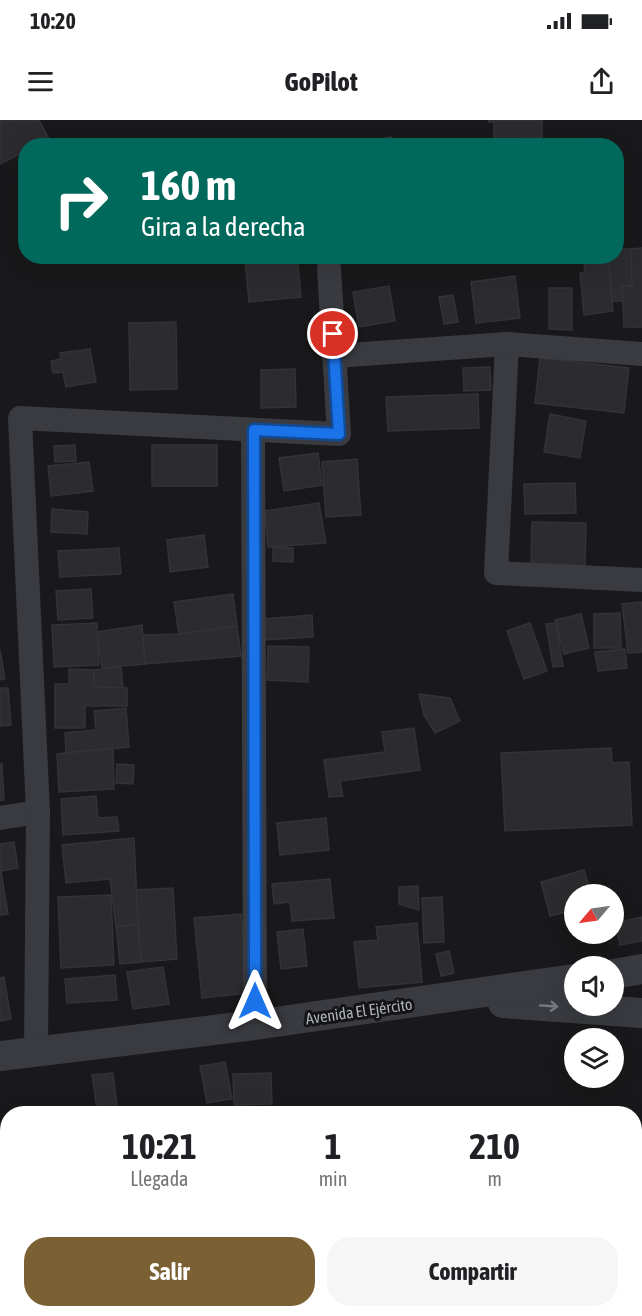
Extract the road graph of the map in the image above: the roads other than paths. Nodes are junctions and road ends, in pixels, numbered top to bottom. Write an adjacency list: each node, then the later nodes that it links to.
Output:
1 (329, 268): 4 (street)
2 (507, 344): 3 (street); 4 (street); 6 (street)
3 (642, 354)
4 (334, 356): 5 (street)
5 (254, 430): 7 (street); 14 (street)
6 (642, 580)
7 (38, 812): 8 (street); 15 (street)
8 (0, 818)
9 (642, 969): 10 (street)
10 (624, 972)
11 (564, 981): 12 (street, Avenida El Ejército)
12 (449, 998): 13 (street, one-way to 13); 14 (street, Avenida El Ejército)
13 (642, 1013)
14 (255, 1025): 15 (street, Avenida El Ejército)
15 (36, 1051): 16 (street, Avenida El Ejército)
16 (0, 1056)

